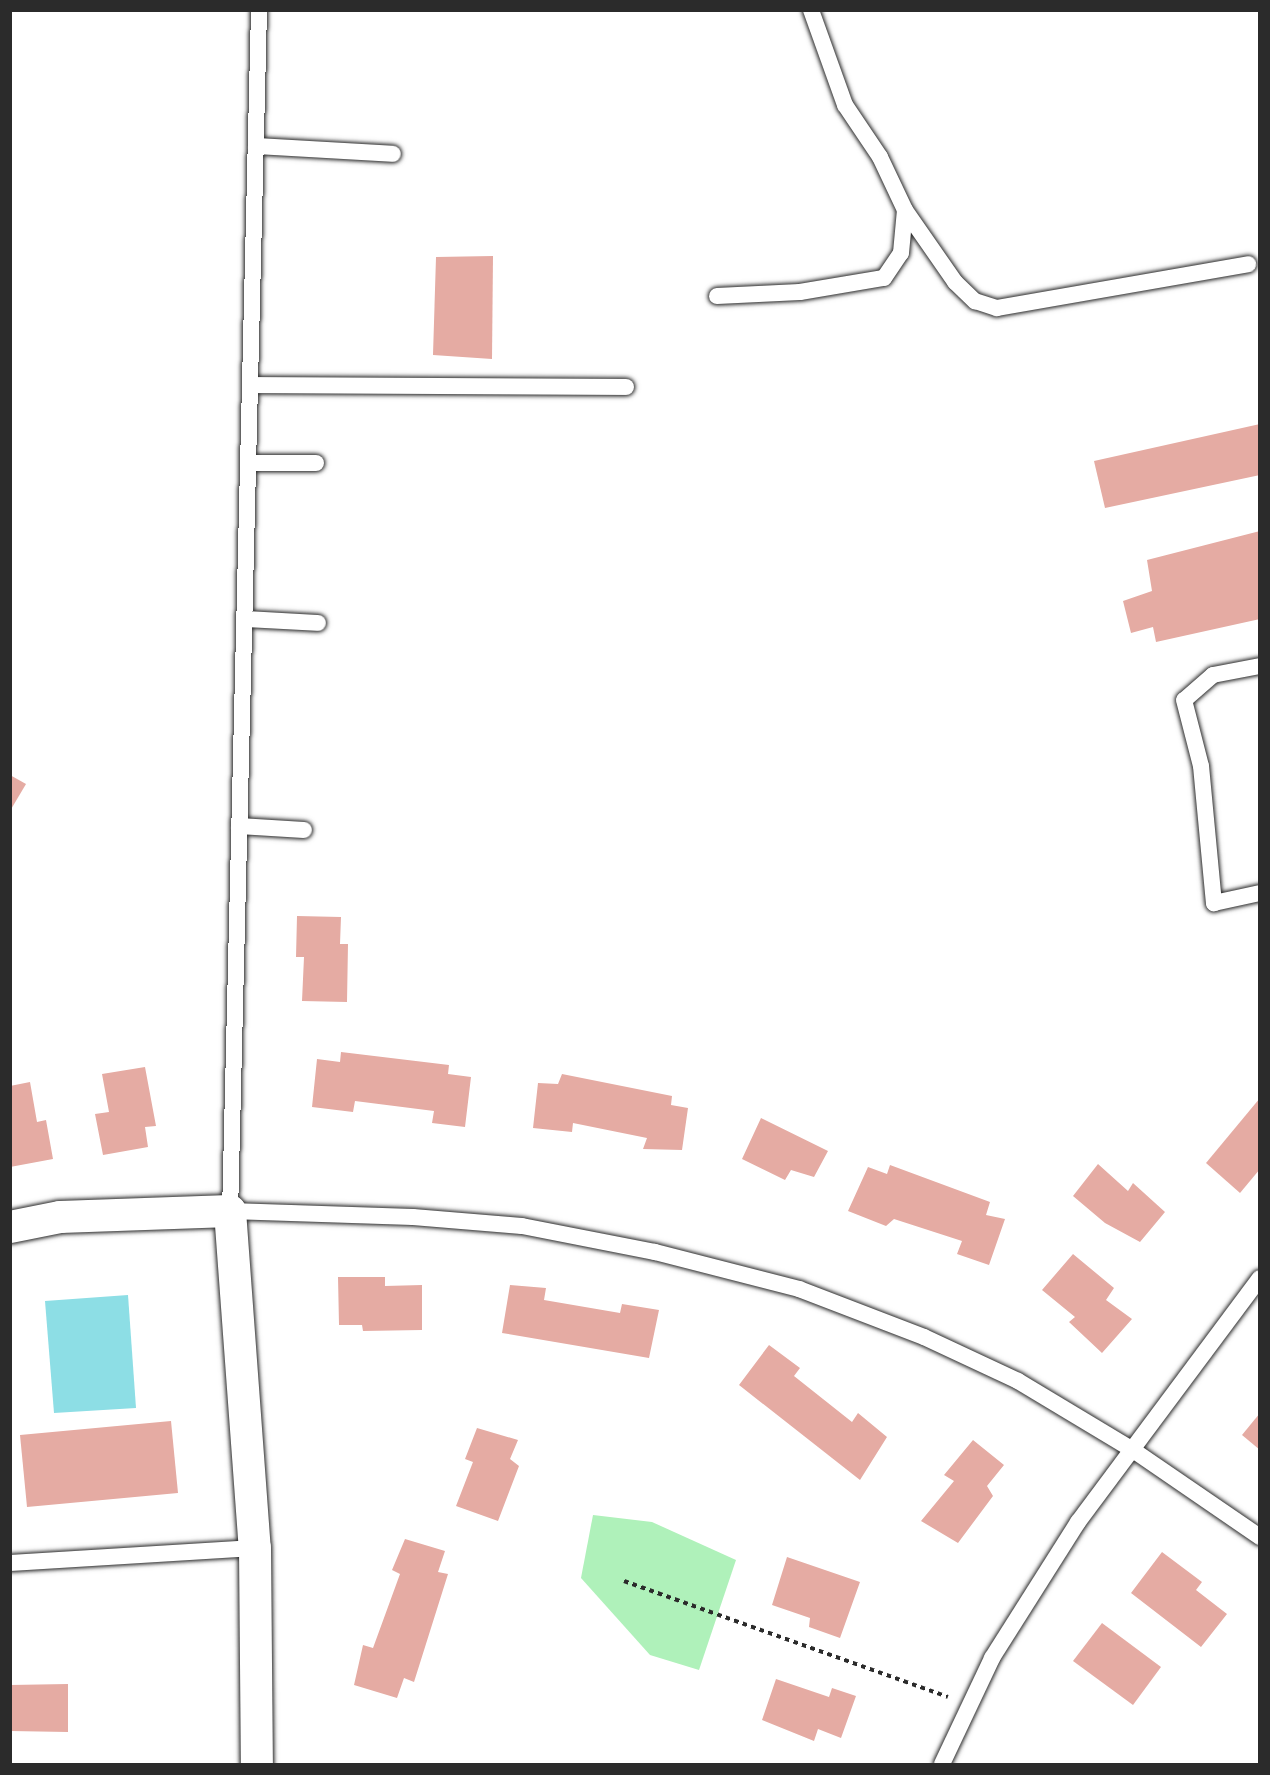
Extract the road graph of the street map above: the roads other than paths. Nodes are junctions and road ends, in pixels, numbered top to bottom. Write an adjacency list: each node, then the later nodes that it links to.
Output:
1 (259, 10): 3 (lane)
2 (811, 10): 5 (lane)
3 (256, 146): 4 (lane); 8 (lane)
4 (393, 154)
5 (905, 210): 6 (lane); 7 (lane)
6 (1248, 264)
7 (717, 296)
8 (251, 385): 9 (lane); 10 (lane)
9 (626, 387)
10 (249, 463): 11 (lane); 12 (lane)
11 (316, 463)
12 (245, 619): 13 (lane); 15 (lane)
13 (318, 623)
14 (1260, 666): 17 (lane)
15 (239, 826): 16 (lane); 18 (lane)
16 (304, 830)
17 (1260, 893)
18 (230, 1211): 19 (street); 21 (lane); 23 (street)
19 (10, 1227)
20 (1260, 1278): 21 (lane)
21 (1133, 1450): 22 (lane); 26 (lane)
22 (1260, 1537)
23 (255, 1548): 24 (lane); 25 (street)
24 (10, 1563)
25 (257, 1764)
26 (942, 1764)

